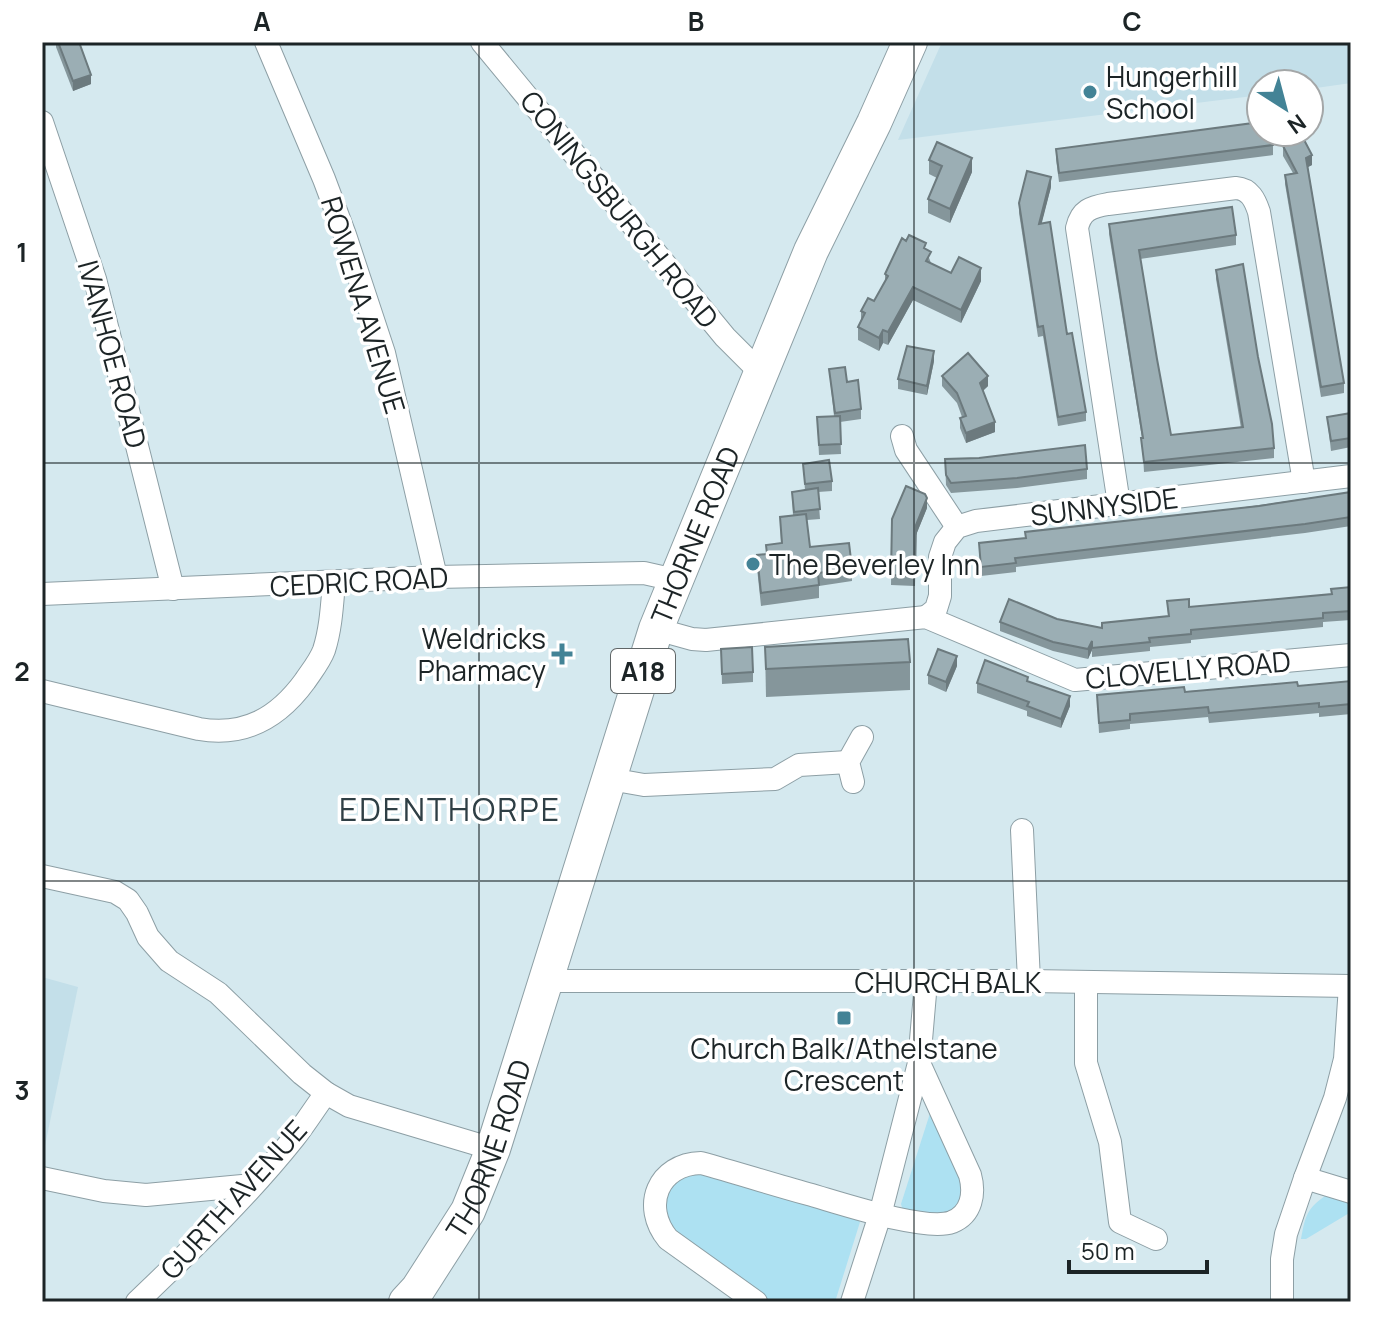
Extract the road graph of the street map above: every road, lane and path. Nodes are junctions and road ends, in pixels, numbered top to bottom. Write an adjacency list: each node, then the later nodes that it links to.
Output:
1 (266, 42): 11 (street, ROWENA AVENUE)
2 (482, 42): 5 (street, CONINGSBURGH ROAD)
3 (910, 42): 5 (main road, THORNE ROAD / A18)
4 (42, 122): 14 (street, IVANHOE ROAD)
5 (763, 369): 12 (main road, THORNE ROAD / A18)
6 (902, 436): 10 (street)
7 (1351, 476): 8 (street, SUNNYSIDE)
8 (1304, 482): 9 (street, SUNNYSIDE); 9 (street)
9 (1119, 504): 10 (street, SUNNYSIDE)
10 (957, 527): 16 (street)
11 (436, 577): 12 (street, CEDRIC ROAD); 13 (street, CEDRIC ROAD)
12 (675, 580): 17 (main road, THORNE ROAD / A18)
13 (334, 582): 14 (street, CEDRIC ROAD); 19 (street)
14 (173, 589): 15 (street, CEDRIC ROAD)
15 (42, 594)
16 (926, 617): 17 (street, CLOVELLY ROAD); 18 (street, CLOVELLY ROAD)
17 (656, 629): 21 (main road, THORNE ROAD / A18)
18 (1351, 655)
19 (42, 691)
20 (862, 737): 21 (street)
21 (610, 779): 24 (main road, THORNE ROAD / A18)
22 (1022, 830): 25 (street)
23 (42, 876): 30 (street)
24 (546, 981): 26 (street, CHURCH BALK); 31 (main road, THORNE ROAD / A18)
25 (1029, 981): 26 (street, CHURCH BALK); 27 (street, CHURCH BALK)
26 (926, 982): 29 (street)
27 (1086, 983): 28 (street, CHURCH BALK); 39 (street)
28 (1350, 986): 33 (street)
29 (919, 1063): 37 (street); 37 (street)
30 (326, 1093): 31 (street); 34 (street, GURTH AVENUE)
31 (493, 1149): 41 (main road, THORNE ROAD / A18)
32 (42, 1178): 35 (street)
33 (1305, 1178): 36 (street); 44 (street)
34 (253, 1185): 35 (street); 38 (street, GURTH AVENUE)
35 (198, 1190): 38 (street)
36 (1351, 1192)
37 (880, 1215): 42 (street); 43 (street)
38 (218, 1222): 40 (street, GURTH AVENUE)
39 (1156, 1239)
40 (137, 1302)
41 (406, 1302)
42 (756, 1302)
43 (852, 1302)
44 (1282, 1302)

